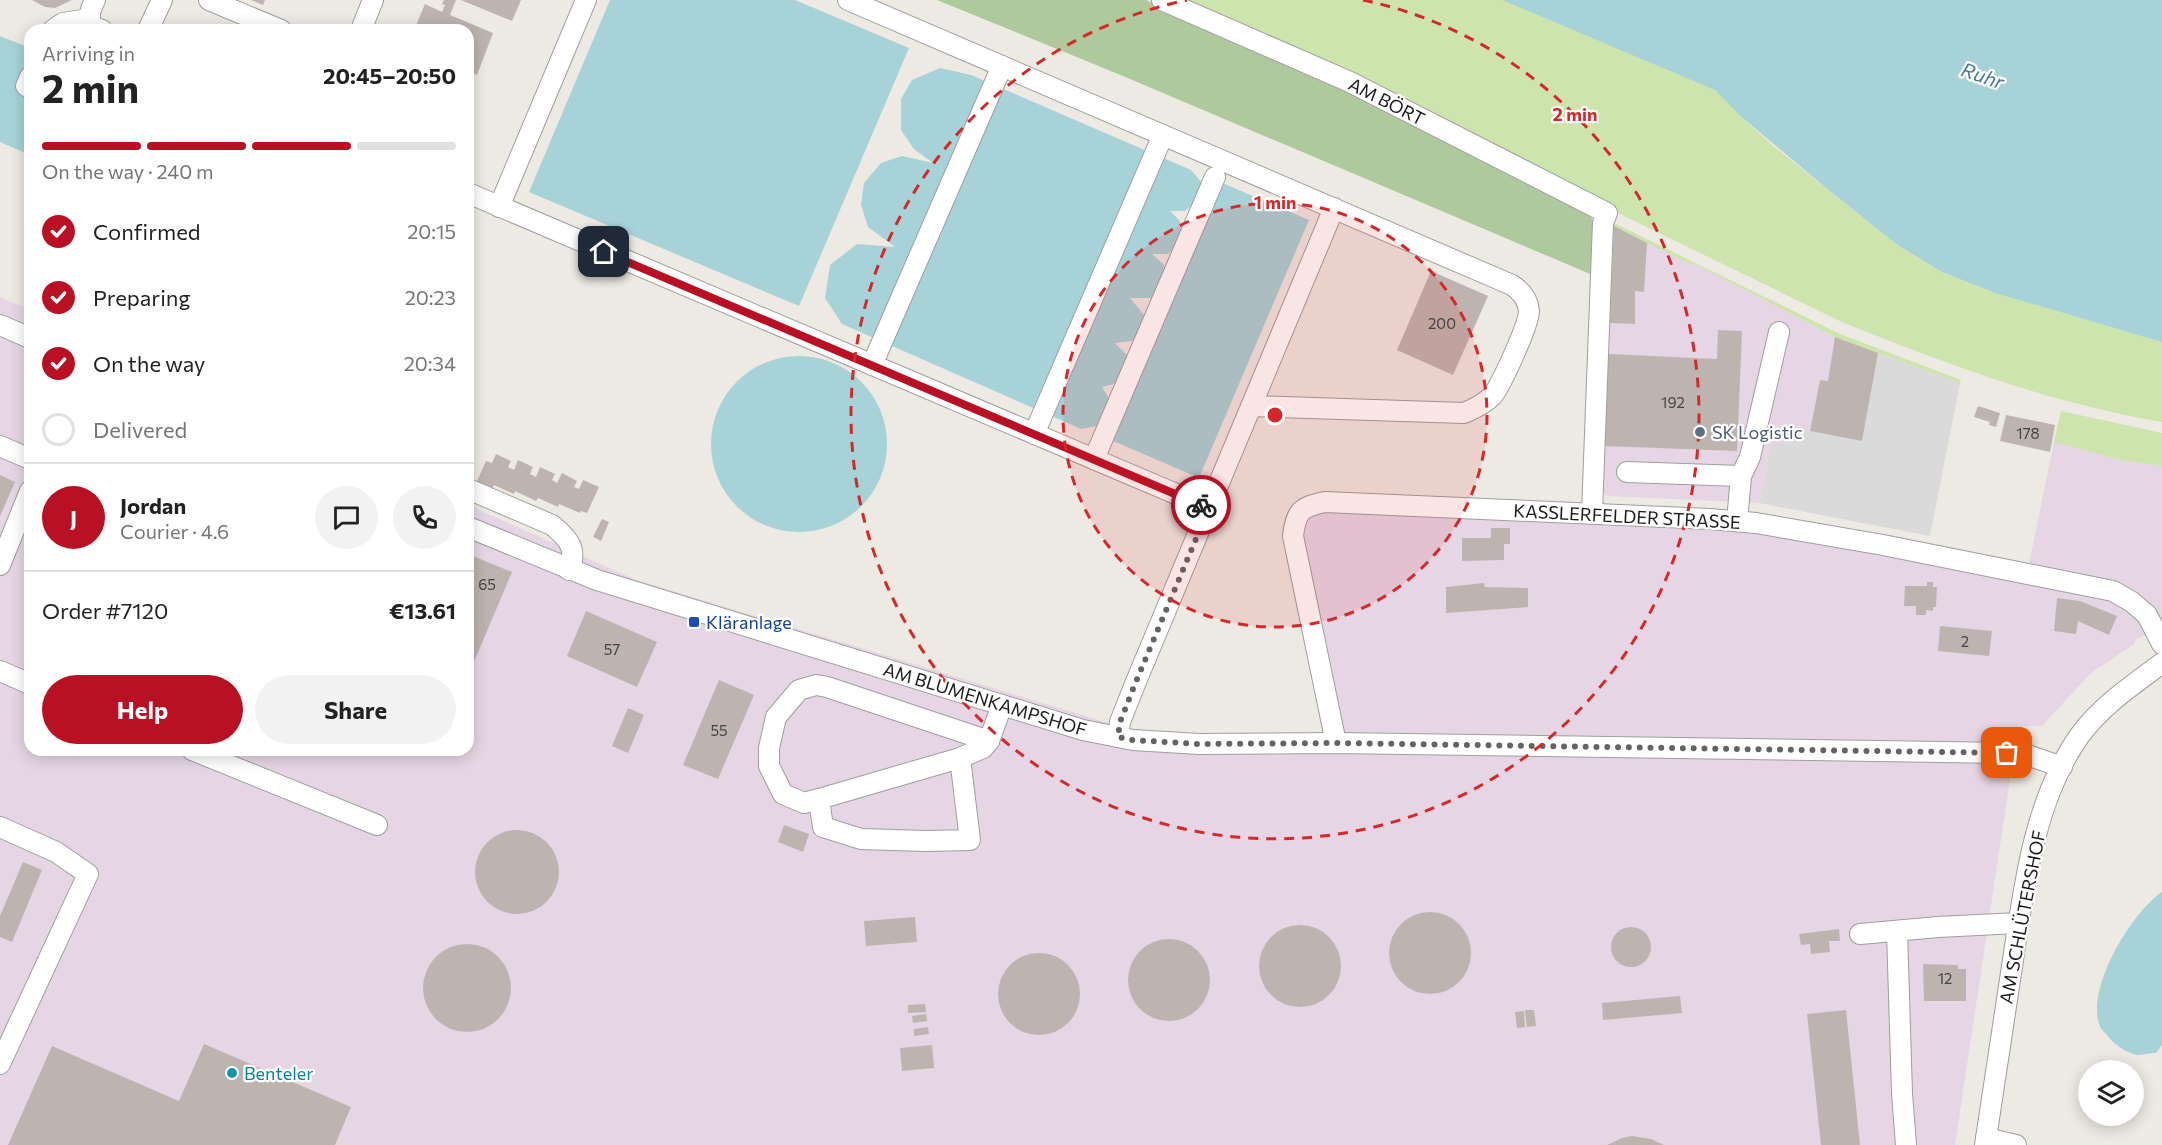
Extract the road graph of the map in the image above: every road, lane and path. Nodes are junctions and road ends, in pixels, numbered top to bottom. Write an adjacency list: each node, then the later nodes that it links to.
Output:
1 (162, 0): 9 (street)
2 (209, 0): 10 (street)
3 (373, 0): 11 (street)
4 (586, 0): 16 (street)
5 (848, 0): 12 (street)
6 (1162, 0): 32 (street, AM BÖRT)
7 (95, 16): 8 (street)
8 (62, 24)
9 (151, 24)
10 (267, 24)
11 (363, 24)
12 (1002, 66): 13 (street); 21 (street)
13 (1163, 135): 17 (street); 23 (street)
14 (1215, 177): 26 (street)
15 (474, 196): 16 (street)
16 (500, 207): 21 (street)
17 (1334, 208): 22 (street); 22 (street)
18 (0, 325): 20 (street)
19 (1779, 332): 28 (street)
20 (24, 335)
21 (872, 365): 23 (street)
22 (1251, 406): 31 (street)
23 (1034, 434): 26 (street)
24 (0, 446): 25 (street)
25 (24, 456)
26 (1094, 459): 31 (street)
27 (1627, 472): 28 (street)
28 (1741, 476): 33 (street)
29 (474, 492): 36 (street)
30 (24, 505): 35 (street)
31 (1209, 508): 42 (street)
32 (1592, 513): 33 (street, KASSLERFELDER STRASSE); 44 (street, KASSLERFELDER STRASSE)
33 (1737, 521): 37 (street, KASSLERFELDER STRASSE)
34 (474, 529): 36 (street, AM BLUMENKAMPSHOF)
35 (0, 565)
36 (569, 570): 41 (street, AM BLUMENKAMPSHOF)
37 (2162, 644)
38 (2162, 663): 47 (street, AM SCHLÜTERSHOF)
39 (0, 671): 40 (street)
40 (24, 681)
41 (1002, 705): 42 (street, AM BLUMENKAMPSHOF); 43 (street)
42 (1118, 737): 44 (street, AM BLUMENKAMPSHOF)
43 (989, 741): 46 (street); 48 (street)
44 (1336, 743): 47 (street, AM BLUMENKAMPSHOF)
45 (207, 756): 49 (street)
46 (960, 758): 48 (street); 48 (street)
47 (2062, 767): 51 (street, AM SCHLÜTERSHOF)
48 (819, 799)
49 (377, 825)
50 (0, 827): 54 (street)
51 (2018, 923): 52 (street); 55 (street, AM SCHLÜTERSHOF)
52 (1897, 931): 53 (street); 56 (street)
53 (1860, 934)
54 (0, 1064)
55 (1985, 1142): 57 (street)
56 (1906, 1145)
57 (2016, 1145)

